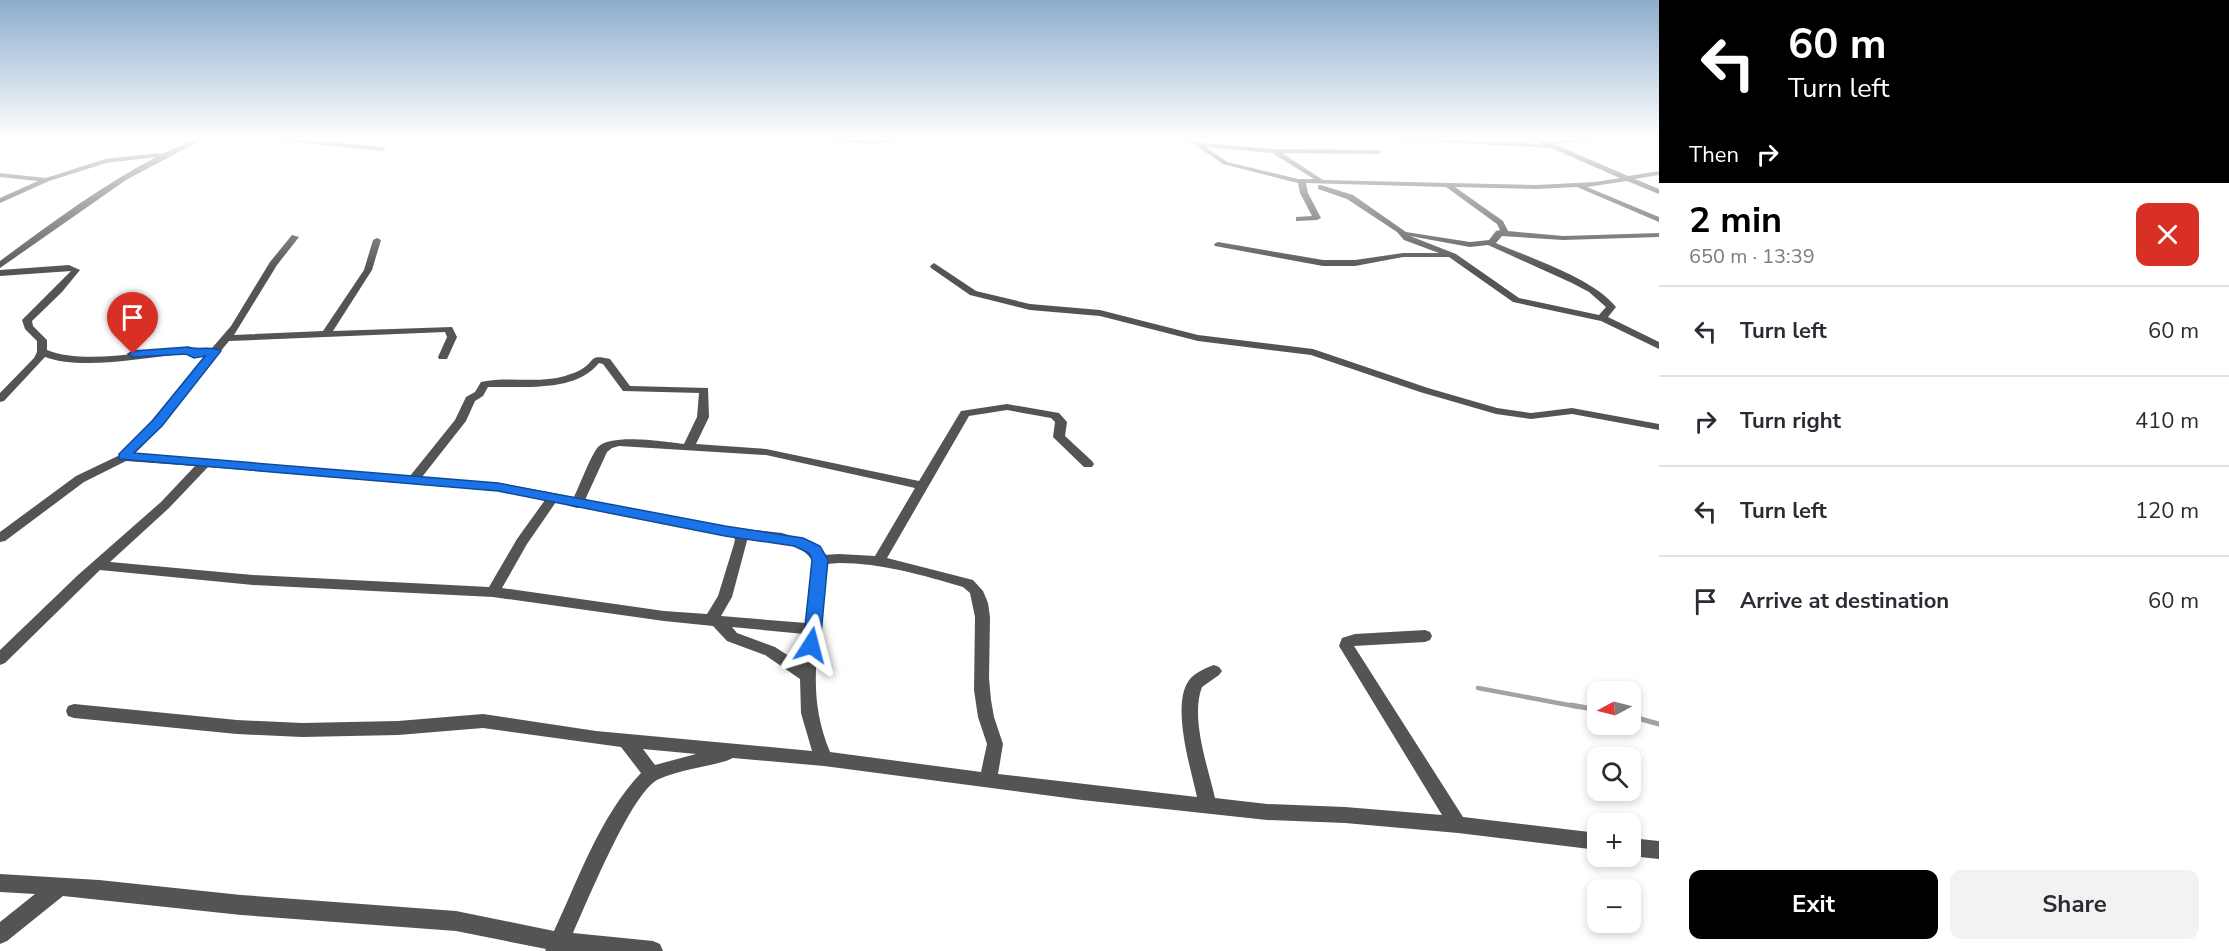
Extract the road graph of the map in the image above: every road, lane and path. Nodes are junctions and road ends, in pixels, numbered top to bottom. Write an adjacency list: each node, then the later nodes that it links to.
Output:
1 (41, 182): 10 (street)
2 (118, 182): 22 (street)
3 (1336, 182): 9 (street)
4 (1599, 182): 8 (street)
5 (1636, 182): 11 (street)
6 (1302, 183): 13 (street); 16 (street)
7 (6, 185): 10 (street)
8 (1576, 185): 9 (street); 14 (street)
9 (1449, 186): 15 (street)
10 (25, 189): 12 (street)
11 (1659, 192)
12 (0, 201)
13 (1299, 219)
14 (1659, 219)
15 (1500, 233): 17 (street); 20 (street)
16 (1402, 234): 20 (street); 23 (street)
17 (1659, 235)
18 (295, 237): 30 (street)
19 (377, 240): 29 (street)
20 (1490, 243): 28 (street)
21 (1218, 244): 23 (street)
22 (14, 255): 24 (street); 25 (street)
23 (1453, 256): 28 (street)
24 (0, 257)
25 (0, 265)
26 (934, 266): 36 (street)
27 (0, 273): 32 (street)
28 (1602, 318): 31 (street)
29 (326, 334): 30 (street); 34 (street)
30 (226, 338): 33 (street)
31 (1659, 346)
32 (42, 351): 33 (street); 35 (street)
33 (215, 351): 38 (street)
34 (443, 357)
35 (0, 399)
36 (1659, 427)
37 (688, 448): 41 (street); 42 (street); 44 (street)
38 (124, 457): 39 (street); 46 (street)
39 (205, 463): 41 (street); 49 (street)
40 (1088, 464): 42 (street)
41 (413, 481): 43 (street)
42 (924, 486): 47 (street)
43 (552, 499): 44 (street); 50 (street)
44 (577, 504): 45 (street)
45 (735, 532): 48 (street); 51 (street)
46 (0, 538)
47 (880, 559): 48 (street); 62 (street)
48 (820, 560): 52 (street)
49 (97, 565): 50 (street); 54 (street)
50 (493, 592): 51 (street)
51 (713, 620): 52 (street); 56 (street)
52 (814, 629): 56 (street)
53 (1425, 636): 64 (street)
54 (0, 659)
55 (1214, 671): 63 (street)
56 (808, 678): 60 (street)
57 (74, 711): 58 (street)
58 (626, 741): 59 (street); 61 (street)
59 (738, 751): 60 (street); 61 (street)
60 (824, 759): 62 (street)
61 (652, 773): 71 (street)
62 (988, 780): 63 (street)
63 (1208, 805): 64 (street)
64 (1458, 825): 65 (street)
65 (1587, 841)
66 (1641, 848): 67 (street)
67 (1659, 850)
68 (0, 882): 69 (street)
69 (60, 887): 70 (street); 71 (street)
70 (0, 934)
71 (556, 947): 72 (street)
72 (653, 951)

